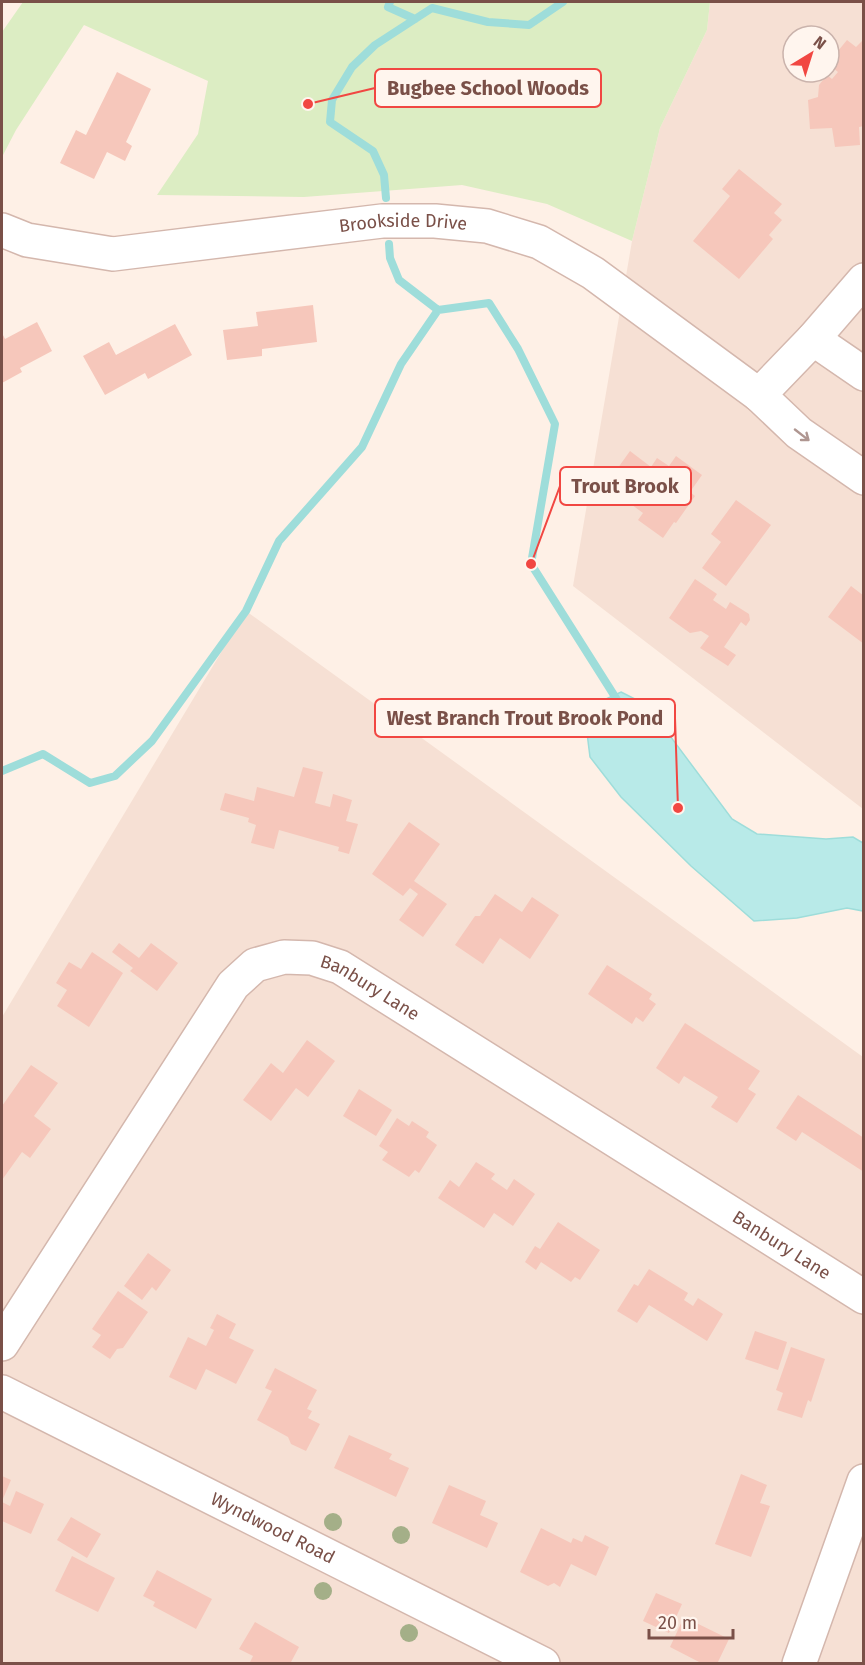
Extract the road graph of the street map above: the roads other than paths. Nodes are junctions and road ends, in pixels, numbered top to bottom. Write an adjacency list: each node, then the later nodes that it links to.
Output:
1 (2, 230): 5 (street, Brookside Drive)
2 (864, 280): 3 (street)
3 (813, 339): 4 (street); 5 (street)
4 (864, 374)
5 (759, 395): 6 (street, Brookside Drive, one-way to 6)
6 (864, 478)
7 (864, 1297): 8 (street, Banbury Lane)
8 (2, 1344)
9 (2, 1392): 11 (street, Wyndwood Road)
10 (864, 1480): 12 (street)
11 (543, 1664)
12 (799, 1664)

